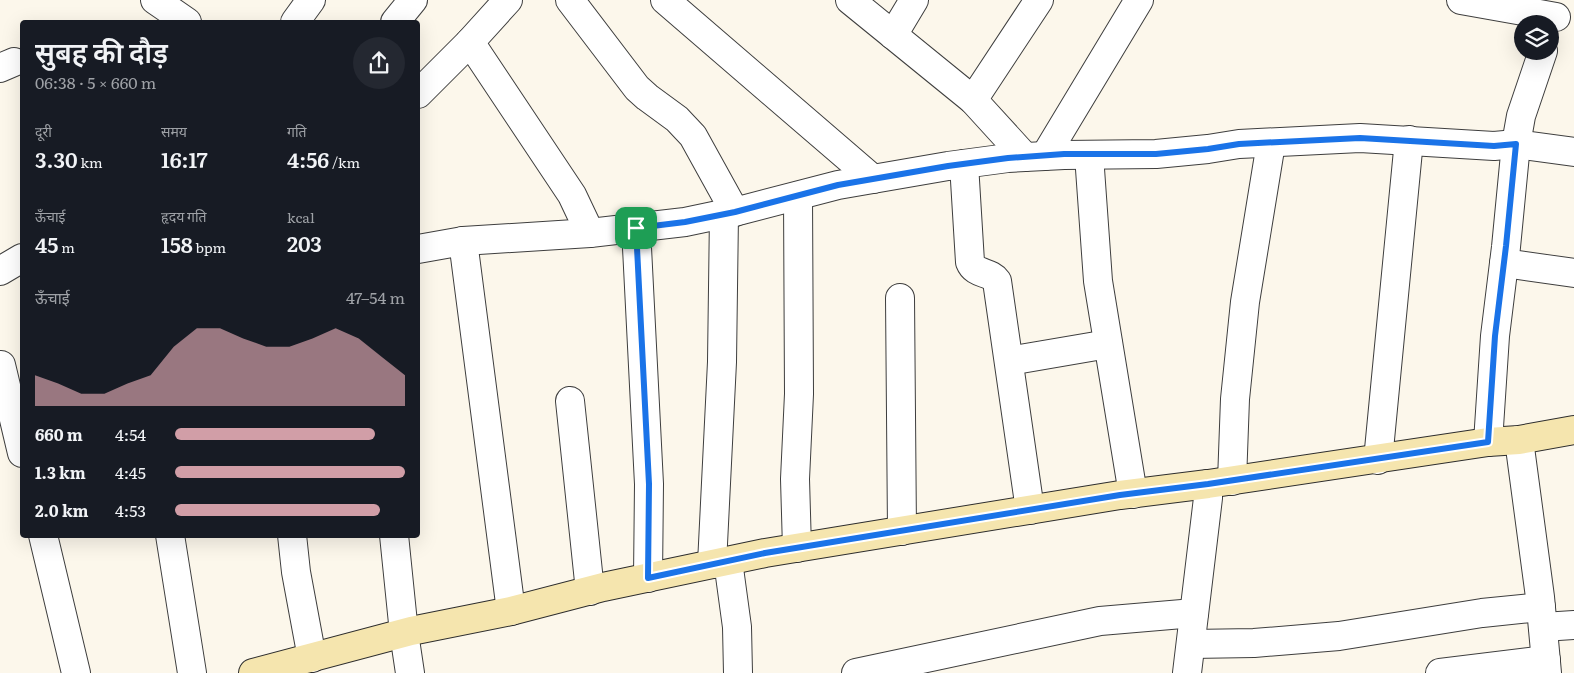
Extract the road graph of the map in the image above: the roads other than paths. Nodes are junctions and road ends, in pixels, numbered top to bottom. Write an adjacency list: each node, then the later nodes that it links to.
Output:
1 (155, 0): 12 (street)
2 (413, 0): 13 (street)
3 (508, 0): 15 (street)
4 (570, 0): 28 (street)
5 (665, 0): 26 (street)
6 (850, 0): 14 (street)
7 (914, 0): 14 (street)
8 (1039, 0): 18 (street)
9 (1139, 0): 24 (street)
10 (1460, 0): 11 (street)
11 (1550, 15)
12 (184, 20)
13 (397, 20)
14 (893, 35): 18 (street)
15 (470, 42): 17 (street); 30 (street)
16 (1540, 60): 21 (street)
17 (420, 92)
18 (973, 100): 24 (street)
19 (1409, 140): 20 (street); 21 (street); 46 (street)
20 (1271, 143): 23 (street); 47 (street)
21 (1516, 144): 22 (street); 34 (street)
22 (1574, 152)
23 (1089, 154): 24 (street); 38 (street)
24 (1035, 156): 25 (street)
25 (964, 164): 26 (street); 39 (street)
26 (873, 179): 27 (street)
27 (798, 196): 28 (street); 55 (street)
28 (730, 213): 29 (street); 56 (street)
29 (636, 228): 30 (street); 57 (street)
30 (590, 233): 31 (street)
31 (463, 241): 32 (street); 59 (street)
32 (420, 250)
33 (20, 259): 35 (street)
34 (1504, 263): 36 (street); 45 (street)
35 (0, 271)
36 (1574, 273)
37 (900, 298): 50 (street)
38 (1108, 344): 39 (street); 48 (street)
39 (1009, 361): 49 (street)
40 (8, 362): 43 (street)
41 (570, 401): 58 (street)
42 (1574, 430): 44 (street)
43 (20, 440)
44 (1519, 440): 45 (street); 61 (street)
45 (1488, 442): 46 (street)
46 (1378, 460): 47 (street)
47 (1220, 483): 48 (street); 60 (street)
48 (1133, 494): 49 (street)
49 (1030, 510): 50 (street)
50 (902, 531): 55 (street)
51 (43, 538): 67 (street)
52 (170, 538): 68 (street)
53 (292, 538): 65 (street)
54 (394, 538): 63 (street)
55 (797, 548): 56 (street)
56 (720, 563): 57 (street); 71 (street)
57 (648, 578): 58 (street)
58 (590, 590): 59 (street)
59 (511, 611): 63 (street)
60 (1194, 613): 64 (street); 72 (street)
61 (1542, 617): 62 (street); 64 (street); 66 (street)
62 (1574, 625)
63 (404, 634): 65 (street); 70 (street)
64 (1191, 644): 73 (street)
65 (312, 658): 69 (street)
66 (1547, 667): 74 (street)
67 (76, 673)
68 (192, 673)
69 (253, 673)
70 (410, 673)
71 (738, 673)
72 (856, 673)
73 (1187, 673)
74 (1440, 673)

